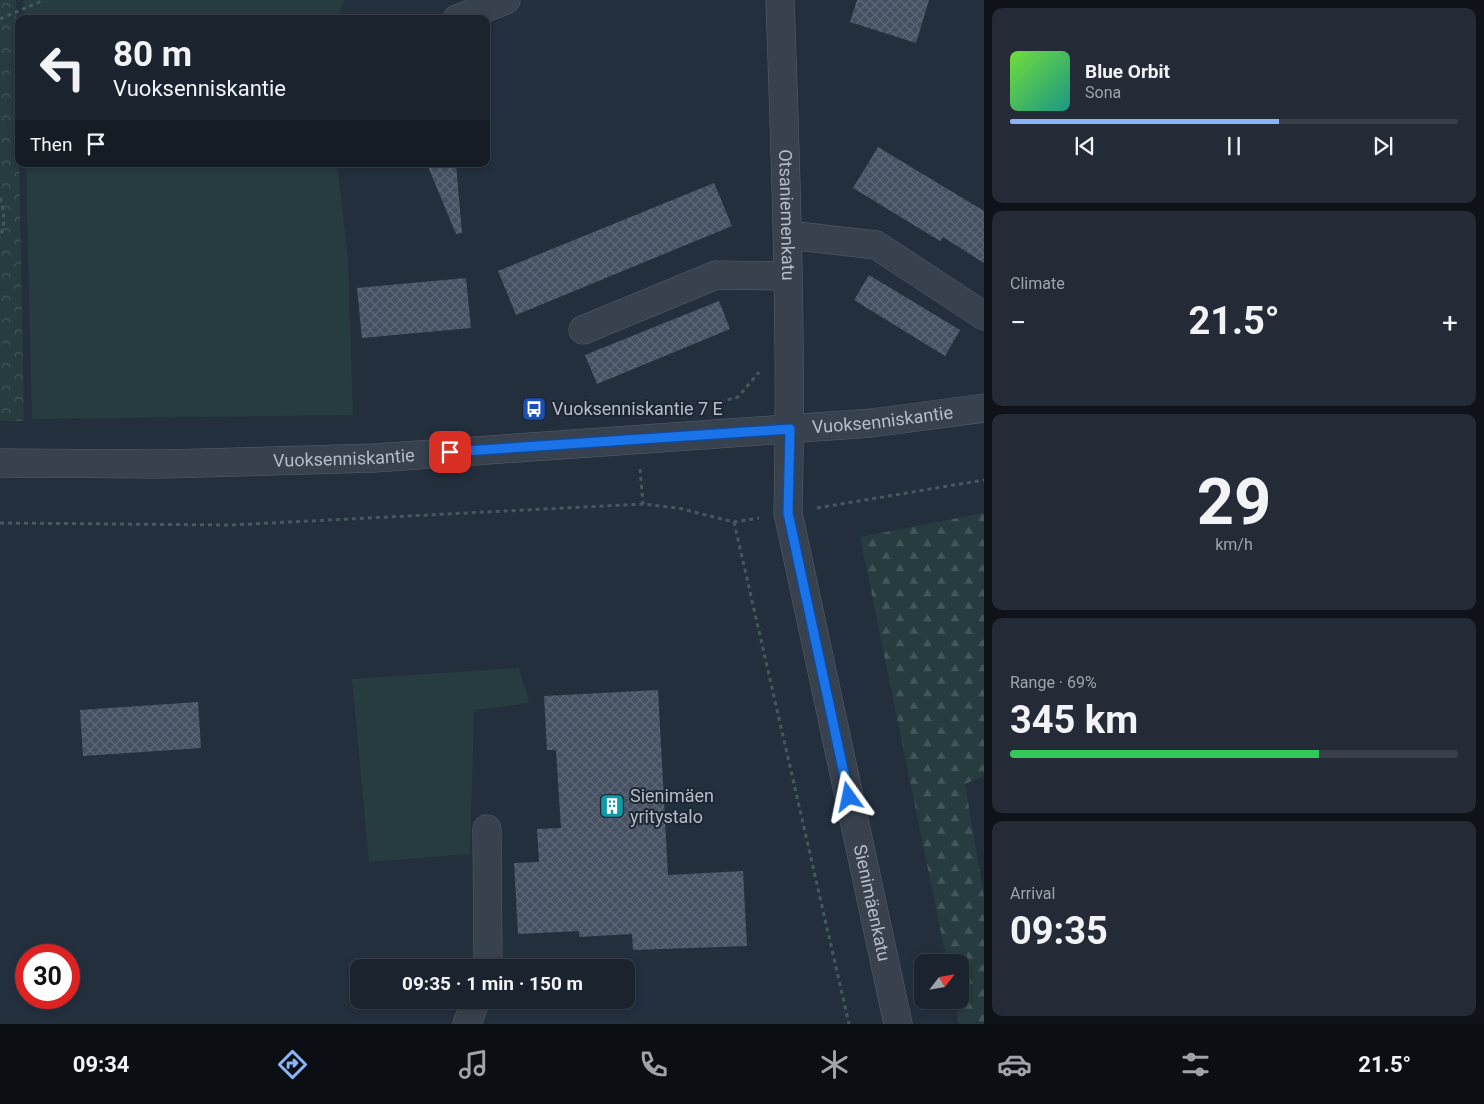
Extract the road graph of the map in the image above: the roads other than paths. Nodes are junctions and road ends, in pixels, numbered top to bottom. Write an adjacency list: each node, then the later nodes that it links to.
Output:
1 (506, 0): 3 (street)
2 (780, 0): 4 (street, Otsaniemenkatu)
3 (467, 15)
4 (788, 235): 5 (street, Otsaniemenkatu); 6 (street)
5 (788, 276): 7 (street); 9 (street, Otsaniemenkatu)
6 (984, 316)
7 (583, 330)
8 (984, 408): 9 (street, Vuoksenniskantie)
9 (790, 429): 10 (street, Vuoksenniskantie); 15 (street, Sienimäenkatu)
10 (0, 462)
11 (487, 829): 12 (street)
12 (488, 959)
13 (473, 1009): 14 (street)
14 (467, 1024)
15 (898, 1024)

